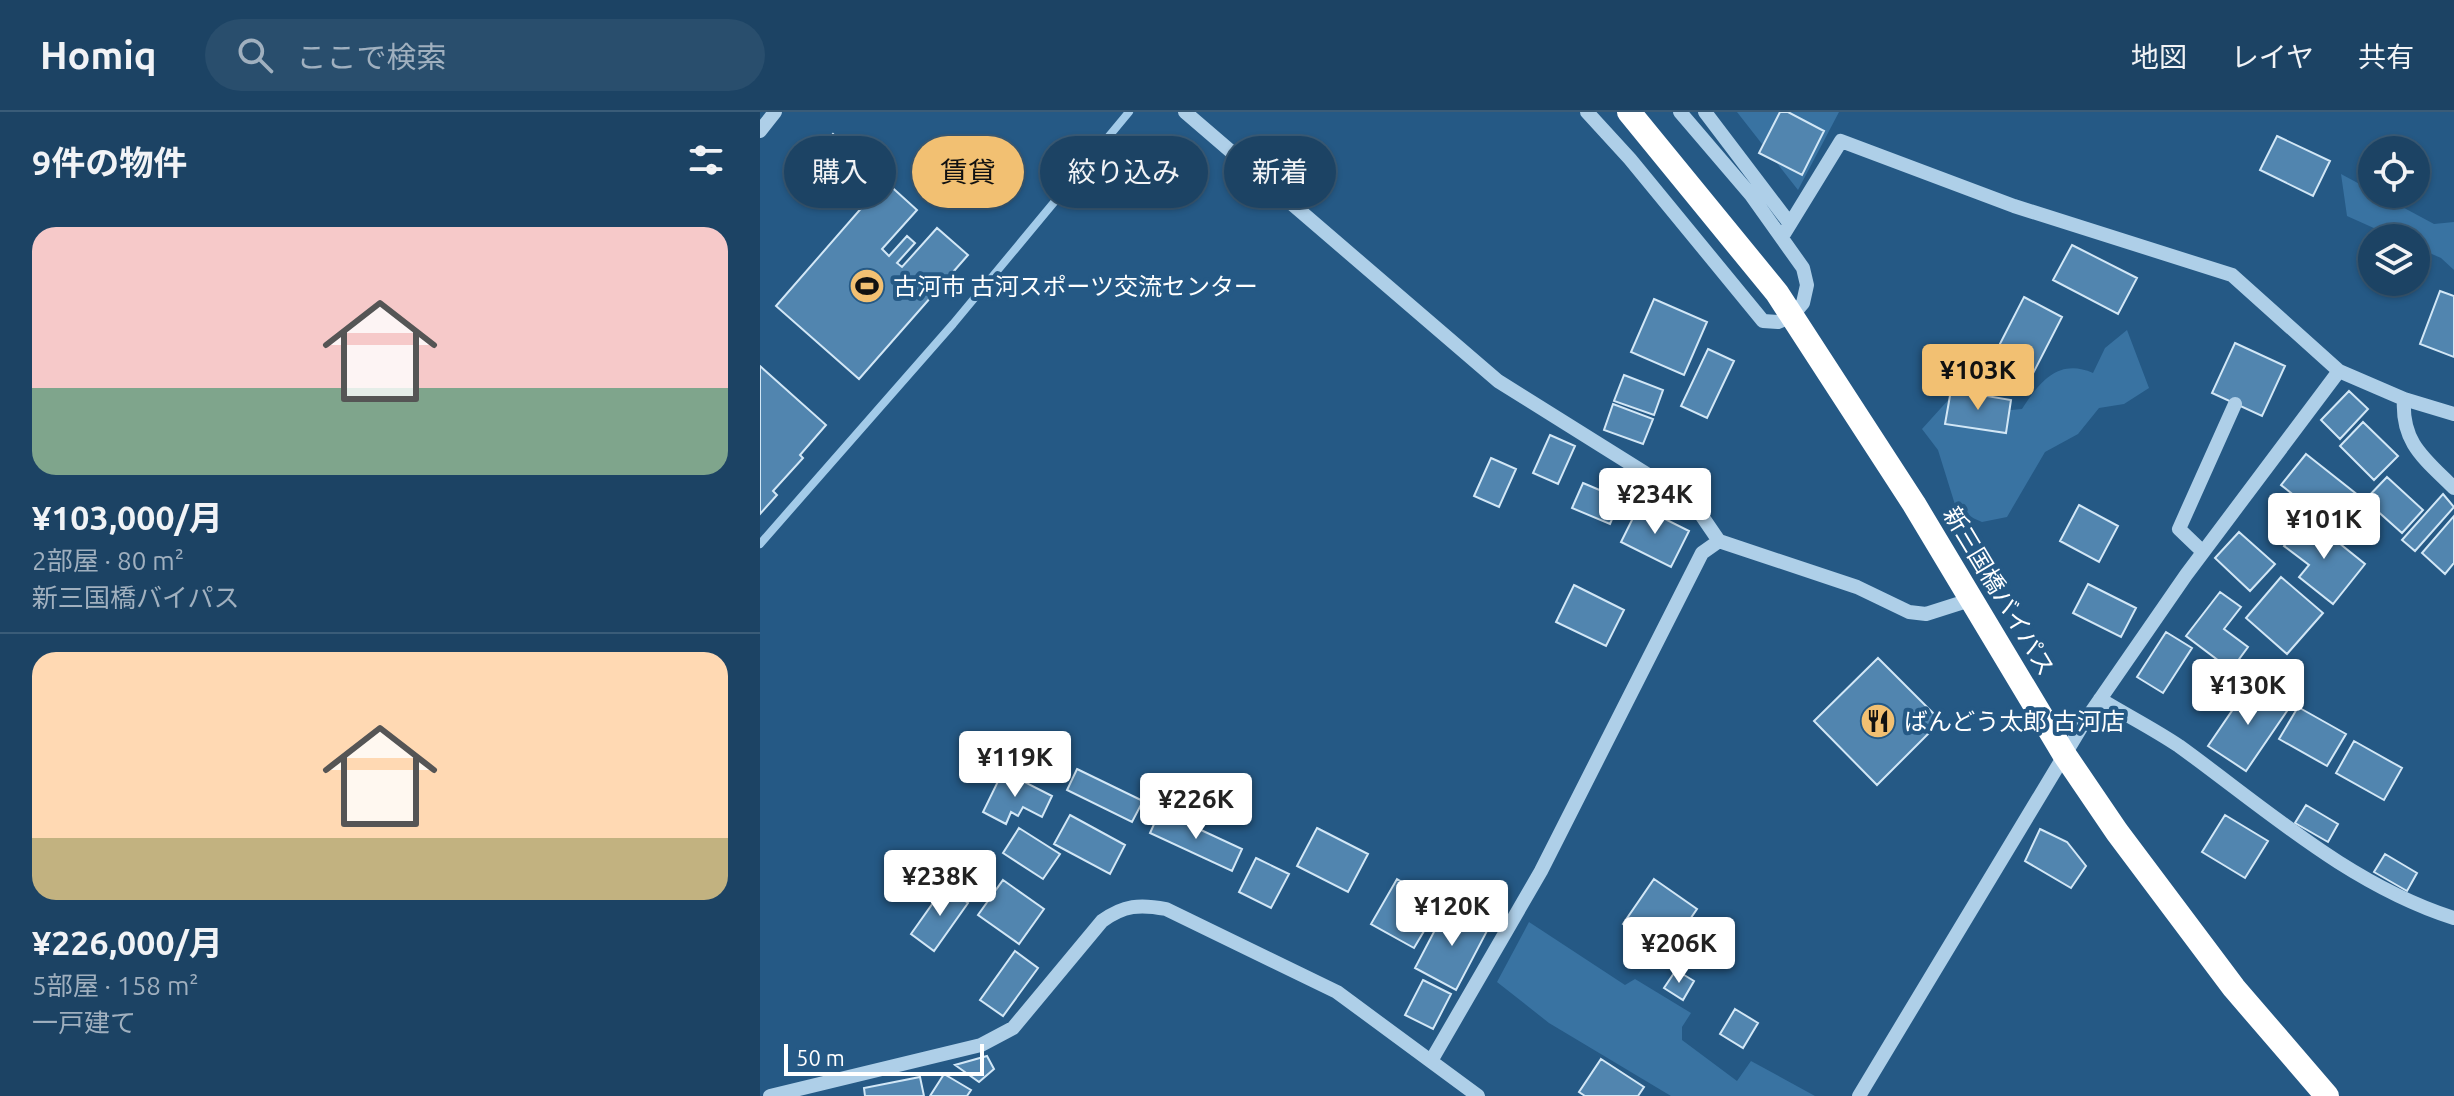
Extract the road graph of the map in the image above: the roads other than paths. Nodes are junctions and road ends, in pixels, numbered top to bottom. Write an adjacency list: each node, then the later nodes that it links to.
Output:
1 (775, 112): 7 (street)
2 (1185, 112): 15 (street)
3 (1587, 112): 9 (street)
4 (1629, 112): 9 (highway, 新三国橋バイパス)
5 (1680, 112): 8 (street)
6 (1705, 112): 8 (street)
7 (760, 131)
8 (1786, 230): 9 (street); 10 (street)
9 (1792, 316): 17 (highway, 新三国橋バイパス)
10 (2339, 371): 11 (street); 16 (street)
11 (2404, 399): 13 (street); 14 (street)
12 (2235, 404): 16 (street)
13 (2454, 414)
14 (2454, 488)
15 (1719, 541): 17 (street); 21 (street)
16 (2203, 552): 18 (street)
17 (1970, 600): 19 (highway, 新三国橋バイパス)
18 (2100, 699): 19 (street); 20 (street)
19 (2064, 754): 24 (street); 25 (highway, 新三国橋バイパス)
20 (2454, 918)
21 (1431, 1061): 22 (street); 23 (street)
22 (770, 1096)
23 (1478, 1096)
24 (1859, 1096)
25 (2327, 1096)

